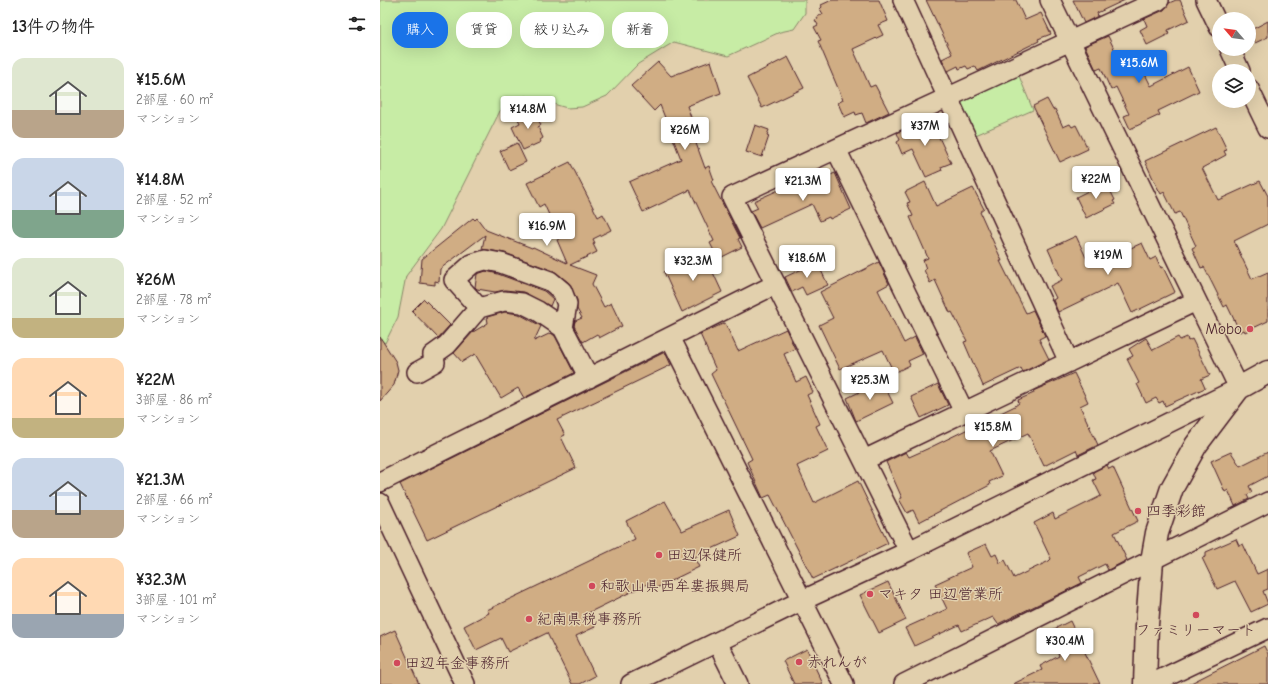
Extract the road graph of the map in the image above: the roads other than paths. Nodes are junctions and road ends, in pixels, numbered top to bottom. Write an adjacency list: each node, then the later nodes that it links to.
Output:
1 (903, 0): 7 (street)
2 (1050, 0): 6 (street)
3 (1159, 0): 6 (street)
4 (1206, 0): 5 (street)
5 (1212, 12)
6 (1070, 41): 7 (street); 12 (street)
7 (948, 98): 10 (street); 16 (street)
8 (1256, 103): 9 (street)
9 (1268, 128)
10 (836, 149): 11 (street); 21 (street)
11 (776, 284): 15 (street); 22 (street)
12 (1196, 301): 16 (street); 20 (street)
13 (479, 308): 14 (street); 14 (street); 17 (street)
14 (563, 328): 19 (street)
15 (670, 337): 19 (street); 28 (street)
16 (1069, 362): 21 (street)
17 (417, 372)
18 (1268, 372): 20 (street)
19 (589, 378): 23 (street)
20 (1239, 388): 26 (street); 27 (street)
21 (964, 412): 22 (street)
22 (864, 460): 26 (street)
23 (380, 482)
24 (1268, 502): 27 (street)
25 (380, 503): 31 (street)
26 (909, 551): 28 (street)
27 (1152, 561): 35 (street); 36 (street)
28 (801, 601): 30 (street); 34 (street)
29 (1268, 628): 37 (street)
30 (717, 642): 32 (street); 33 (street)
31 (465, 684)
32 (631, 684)
33 (738, 684)
34 (844, 684)
35 (904, 684)
36 (1145, 684)
37 (1151, 684)

